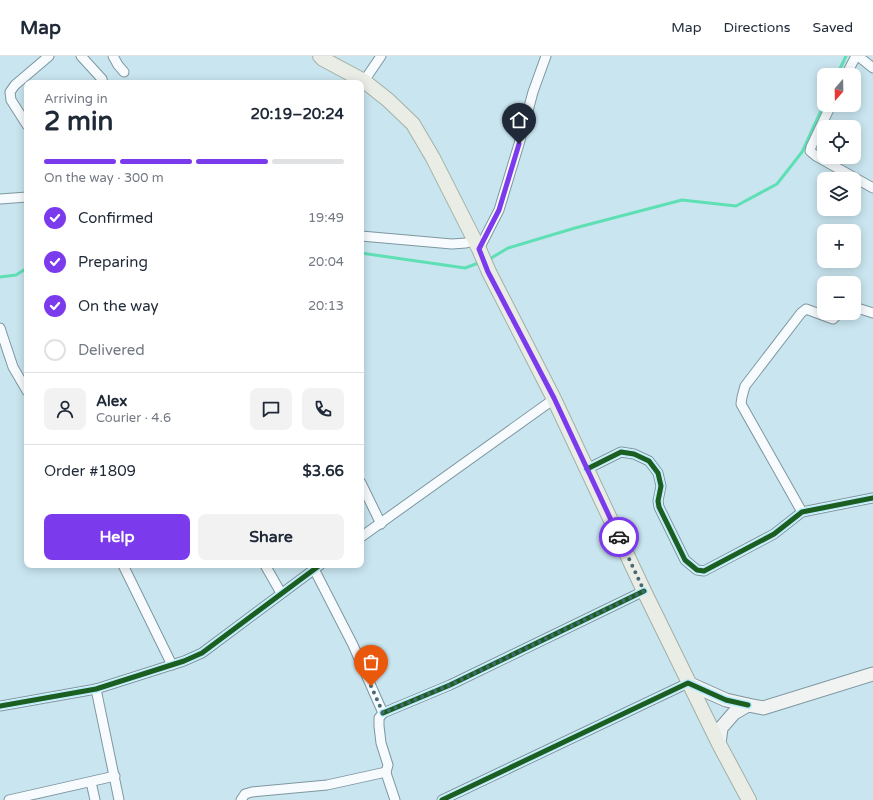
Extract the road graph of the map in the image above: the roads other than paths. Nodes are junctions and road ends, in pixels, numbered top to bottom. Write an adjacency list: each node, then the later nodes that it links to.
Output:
1 (49, 56): 15 (street)
2 (81, 56): 11 (street)
3 (113, 56): 10 (street)
4 (320, 56): 12 (main road)
5 (381, 56): 13 (street)
6 (546, 56): 20 (street)
7 (857, 56): 8 (street); 9 (street)
8 (850, 68)
9 (873, 68)
10 (124, 72)
11 (102, 80)
12 (362, 80)
13 (364, 81): 20 (main road)
14 (828, 112): 16 (street)
15 (24, 120)
16 (873, 188)
17 (24, 197): 18 (street)
18 (0, 199)
19 (364, 236): 20 (street)
20 (480, 253): 26 (main road)
21 (861, 309): 23 (street)
22 (817, 312): 30 (street)
23 (873, 313)
24 (0, 328): 25 (street)
25 (24, 386)
26 (554, 398): 27 (main road); 31 (street)
27 (588, 469): 30 (street); 37 (main road)
28 (364, 489): 31 (street)
29 (873, 498): 30 (street)
30 (802, 512)
31 (381, 524): 32 (street)
32 (364, 535)
33 (124, 568): 39 (street)
34 (267, 568): 38 (street)
35 (316, 568): 38 (street)
36 (317, 568): 45 (street)
37 (644, 591): 41 (main road); 45 (street)
38 (281, 594): 39 (street)
39 (172, 665): 42 (street)
40 (873, 674): 43 (street)
41 (688, 683): 43 (street); 46 (main road); 55 (street)
42 (96, 689): 44 (street); 48 (street)
43 (748, 705): 46 (street)
44 (0, 706)
45 (383, 713): 47 (street)
46 (719, 744): 56 (main road)
47 (386, 772): 53 (street); 54 (street)
48 (115, 776): 49 (street); 52 (street)
49 (91, 782): 50 (street); 51 (street)
50 (9, 800)
51 (95, 800)
52 (119, 800)
53 (241, 800)
54 (395, 800)
55 (442, 800)
56 (749, 800)

